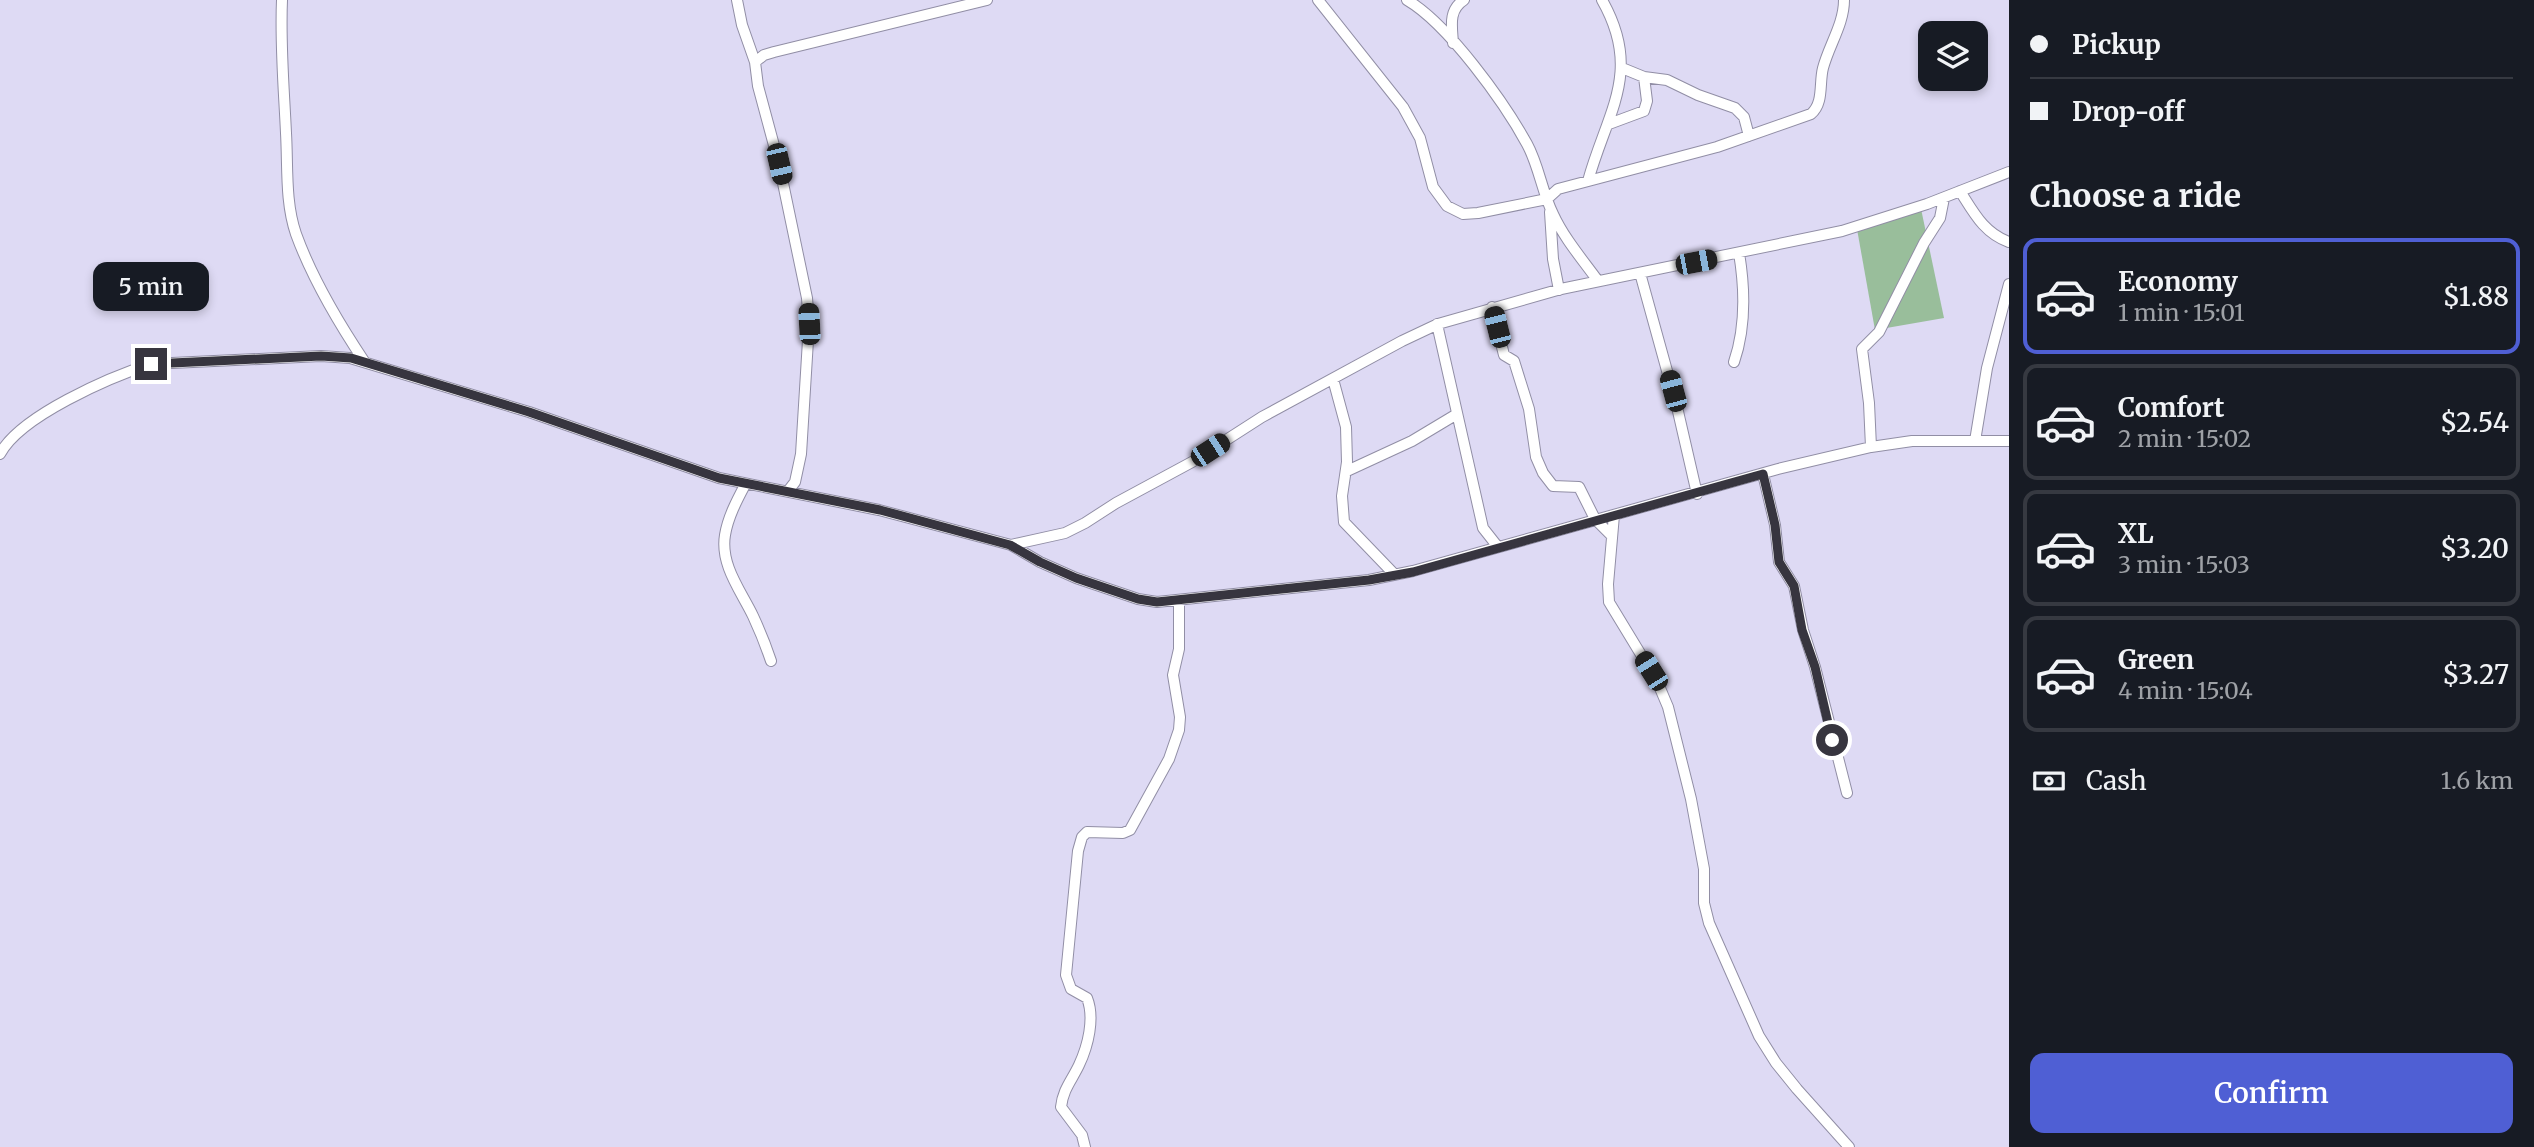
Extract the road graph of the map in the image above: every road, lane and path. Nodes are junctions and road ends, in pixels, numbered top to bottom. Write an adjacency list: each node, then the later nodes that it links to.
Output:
1 (282, 0): 28 (street)
2 (737, 0): 10 (street)
3 (988, 0): 10 (street)
4 (1318, 0): 19 (street)
5 (1407, 0): 9 (street)
6 (1464, 0): 9 (street)
7 (1602, 0): 11 (street)
8 (1844, 0): 14 (street)
9 (1453, 43): 19 (street)
10 (755, 62): 39 (street)
11 (1622, 68): 12 (street); 13 (street)
12 (1644, 78): 13 (street); 14 (street)
13 (1609, 124): 16 (street)
14 (1749, 136): 16 (street)
15 (2009, 172): 17 (street)
16 (1588, 181): 19 (street)
17 (1960, 191): 18 (street); 20 (street)
18 (1944, 198): 21 (street); 34 (street)
19 (1548, 203): 23 (street); 25 (street)
20 (2009, 242)
21 (1740, 253): 22 (street); 29 (street)
22 (1640, 273): 23 (street); 40 (street)
23 (1598, 281): 25 (street)
24 (2009, 284): 32 (street)
25 (1559, 290): 26 (street)
26 (1492, 307): 27 (street); 42 (street)
27 (1437, 324): 30 (street); 31 (street)
28 (364, 361): 35 (street); 38 (street)
29 (1734, 362)
30 (1333, 379): 36 (street); 44 (street)
31 (1457, 414): 36 (street); 45 (street)
32 (1975, 441): 33 (street); 34 (street)
33 (2009, 441)
34 (1871, 447): 37 (street)
35 (0, 454)
36 (1347, 471): 46 (street)
37 (1763, 474): 40 (street); 49 (street)
38 (745, 485): 39 (street); 48 (street)
39 (788, 491): 44 (street)
40 (1698, 494): 41 (street)
41 (1614, 514): 42 (street); 43 (street)
42 (1595, 519): 43 (street); 45 (street)
43 (1611, 535): 51 (street)
44 (1010, 545): 47 (street)
45 (1498, 547): 46 (street)
46 (1395, 575): 47 (street)
47 (1179, 601): 50 (street)
48 (771, 662)
49 (1847, 793)
50 (1086, 1147)
51 (1849, 1147)

